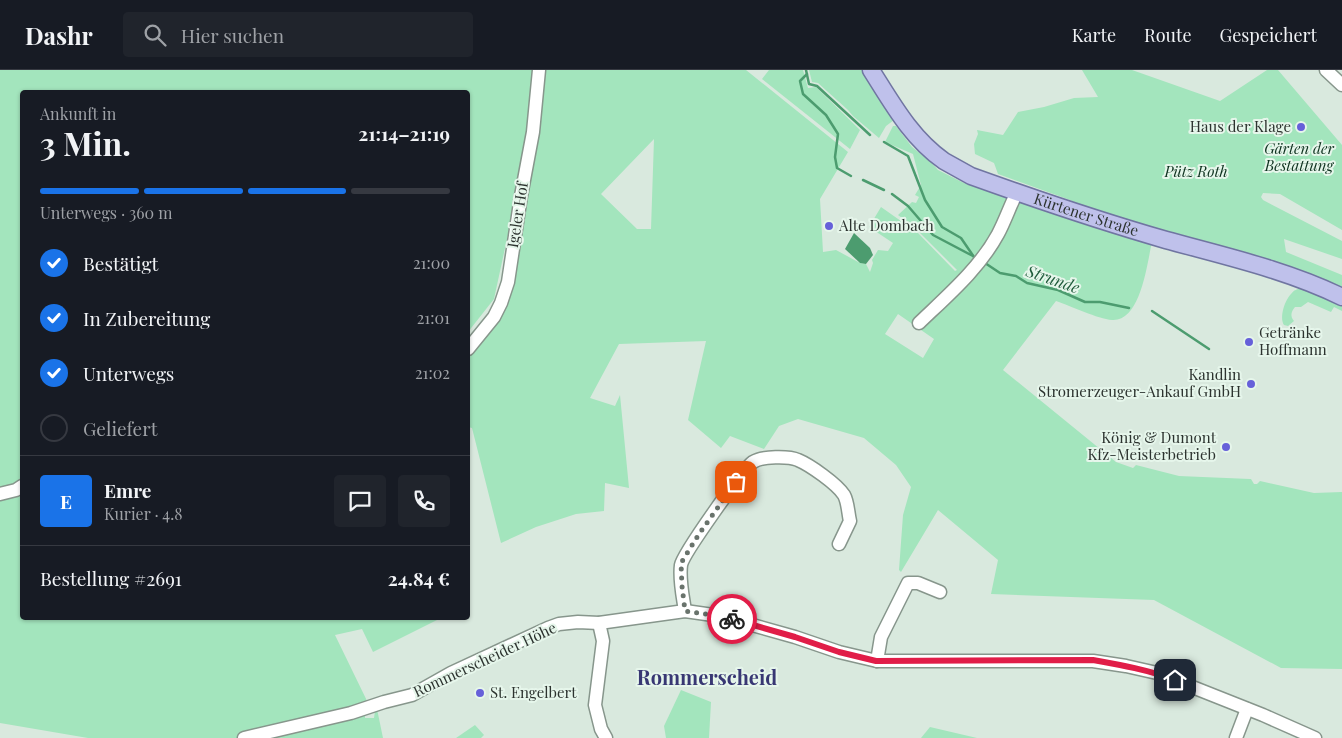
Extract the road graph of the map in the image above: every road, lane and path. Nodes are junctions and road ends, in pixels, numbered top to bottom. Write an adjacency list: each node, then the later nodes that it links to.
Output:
1 (539, 70): 8 (street, Igeler Hof)
2 (871, 70): 5 (main road, Kürtener Straße)
3 (1326, 70): 4 (street)
4 (1342, 85)
5 (1017, 192): 6 (main road, Kürtener Straße); 7 (street)
6 (1342, 297)
7 (919, 323)
8 (470, 347)
9 (20, 487): 10 (street)
10 (0, 494)
11 (839, 544): 13 (street)
12 (940, 592): 15 (street)
13 (685, 611): 14 (street, Rommerscheider Höhe); 15 (street, Rommerscheider Höhe)
14 (599, 624): 17 (street, Rommerscheider Höhe); 18 (street)
15 (876, 661): 16 (street, Rommerscheider Höhe)
16 (1247, 709): 19 (street); 20 (street, Rommerscheider Höhe)
17 (244, 738)
18 (606, 738)
19 (1236, 738)
20 (1316, 738)

